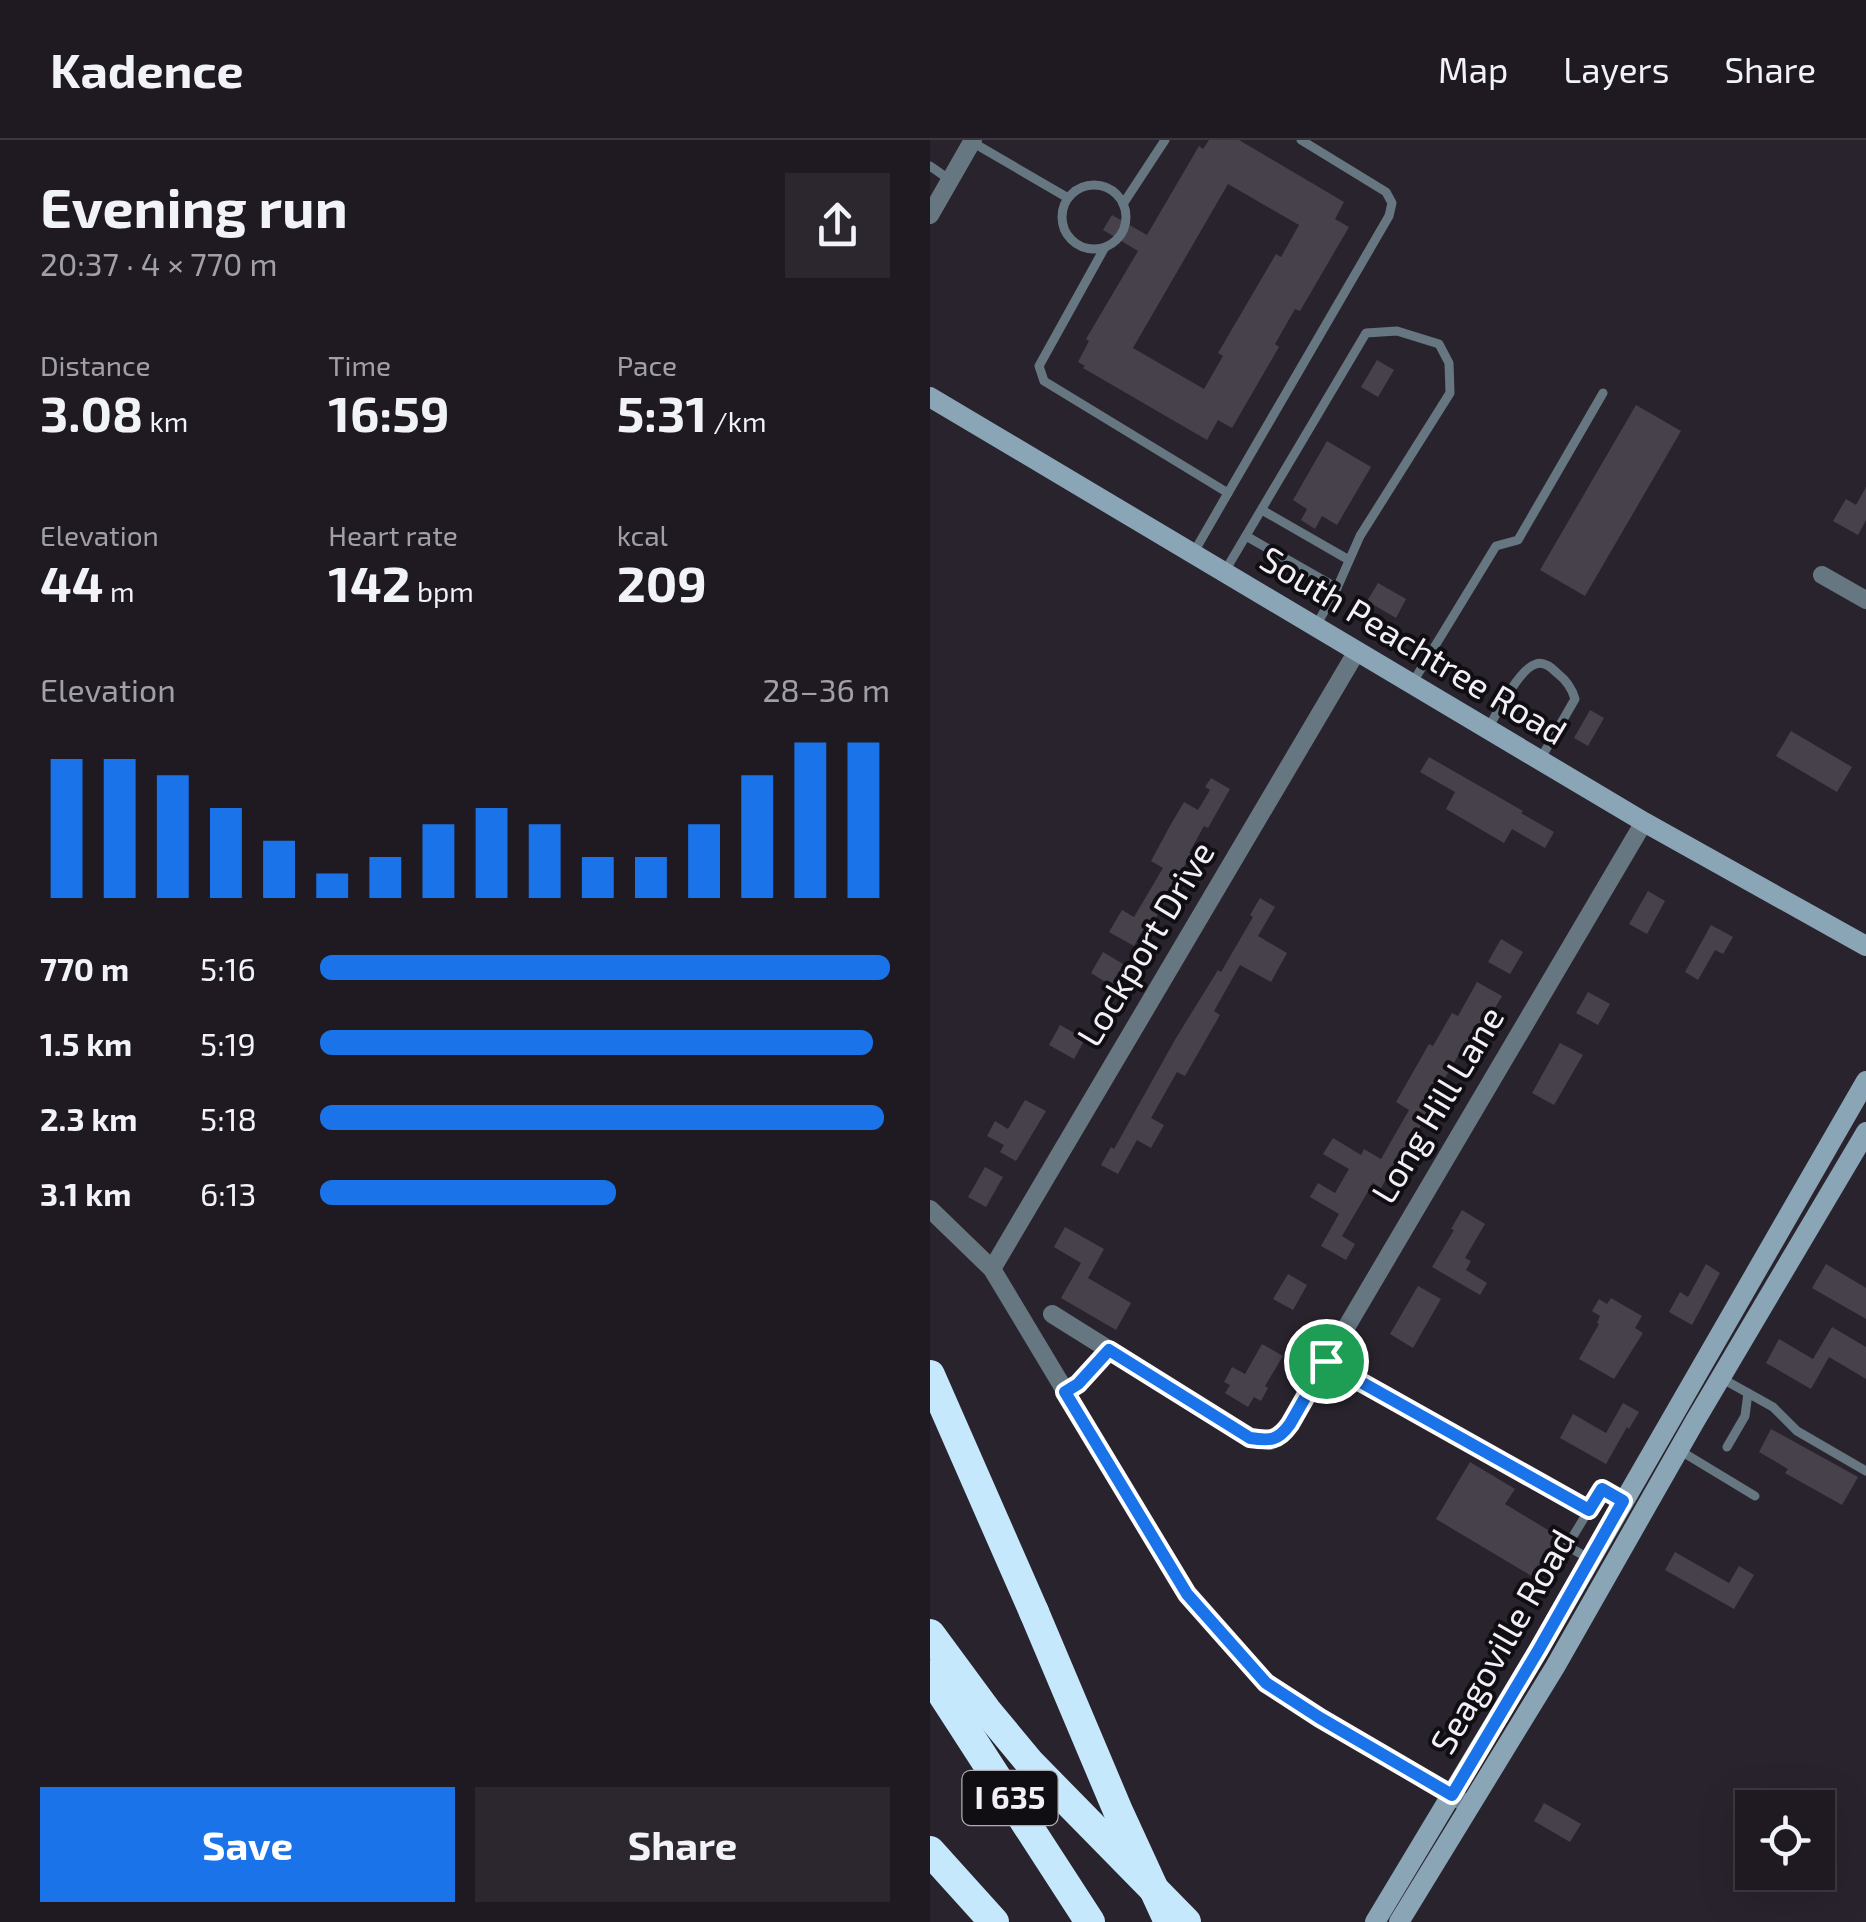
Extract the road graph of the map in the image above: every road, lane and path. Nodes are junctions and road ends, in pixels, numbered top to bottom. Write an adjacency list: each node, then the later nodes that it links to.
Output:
1 (1165, 140): 7 (lane)
2 (1301, 140): 12 (lane)
3 (972, 141): 5 (street); 6 (lane)
4 (930, 166): 5 (lane)
5 (950, 180): 8 (street)
6 (1068, 198): 7 (lane); 9 (lane)
7 (1124, 204): 9 (lane)
8 (930, 214)
9 (1104, 247): 12 (lane)
10 (1603, 392): 23 (lane)
11 (930, 396): 15 (main road, South Peachtree Road)
12 (1228, 493): 15 (lane)
13 (1262, 510): 14 (lane); 16 (lane); 16 (lane)
14 (1246, 536): 17 (lane); 19 (lane)
15 (1194, 553): 17 (main road, South Peachtree Road)
16 (1349, 560): 19 (lane)
17 (1225, 572): 21 (main road, South Peachtree Road)
18 (1822, 574): 20 (street)
19 (1337, 588): 21 (lane)
20 (1866, 600)
21 (1316, 626): 22 (main road, South Peachtree Road)
22 (1357, 651): 23 (main road, South Peachtree Road); 33 (street, Lockport Drive)
23 (1412, 684): 24 (main road, South Peachtree Road)
24 (1488, 729): 25 (main road, South Peachtree Road); 25 (lane)
25 (1540, 760): 26 (main road, South Peachtree Road)
26 (1644, 822): 27 (main road, South Peachtree Road); 38 (street, Long Hill Lane)
27 (1866, 946)
28 (1866, 1081): 31 (main road, Seagoville Road)
29 (1866, 1132): 32 (main road, Seagoville Road)
30 (930, 1209): 33 (street)
31 (1790, 1215): 32 (main road); 35 (main road, Seagoville Road)
32 (1812, 1226): 36 (main road, Seagoville Road)
33 (992, 1269): 41 (street)
34 (1052, 1314): 37 (street)
35 (1722, 1331): 36 (main road); 47 (main road, Seagoville Road)
36 (1742, 1342): 40 (main road, Seagoville Road)
37 (1109, 1350): 38 (street, Long Hill Lane); 41 (street)
38 (1326, 1361): 48 (lane)
39 (930, 1375): 58 (highway, bridge)
40 (1721, 1378): 42 (lane); 44 (main road, Seagoville Road)
41 (1065, 1392): 54 (street)
42 (1748, 1393): 43 (lane); 45 (lane)
43 (1727, 1448)
44 (1679, 1450): 46 (lane); 52 (main road, Seagoville Road)
45 (1866, 1471)
46 (1755, 1496)
47 (1623, 1501): 48 (lane); 49 (main road, Seagoville Road)
48 (1589, 1510): 49 (lane)
49 (1590, 1559): 50 (main road, Seagoville Road)
50 (1551, 1627): 52 (main road); 54 (main road, Seagoville Road)
51 (930, 1634): 59 (highway)
52 (1571, 1639): 54 (main road, Seagoville Road)
53 (930, 1675): 57 (highway, I 635)
54 (1460, 1800): 60 (main road, Seagoville Road); 61 (main road, Seagoville Road)
55 (930, 1851): 56 (highway, I 635)
56 (994, 1922)
57 (1090, 1922)
58 (1169, 1922)
59 (1186, 1922)
60 (1375, 1922)
61 (1399, 1922)

